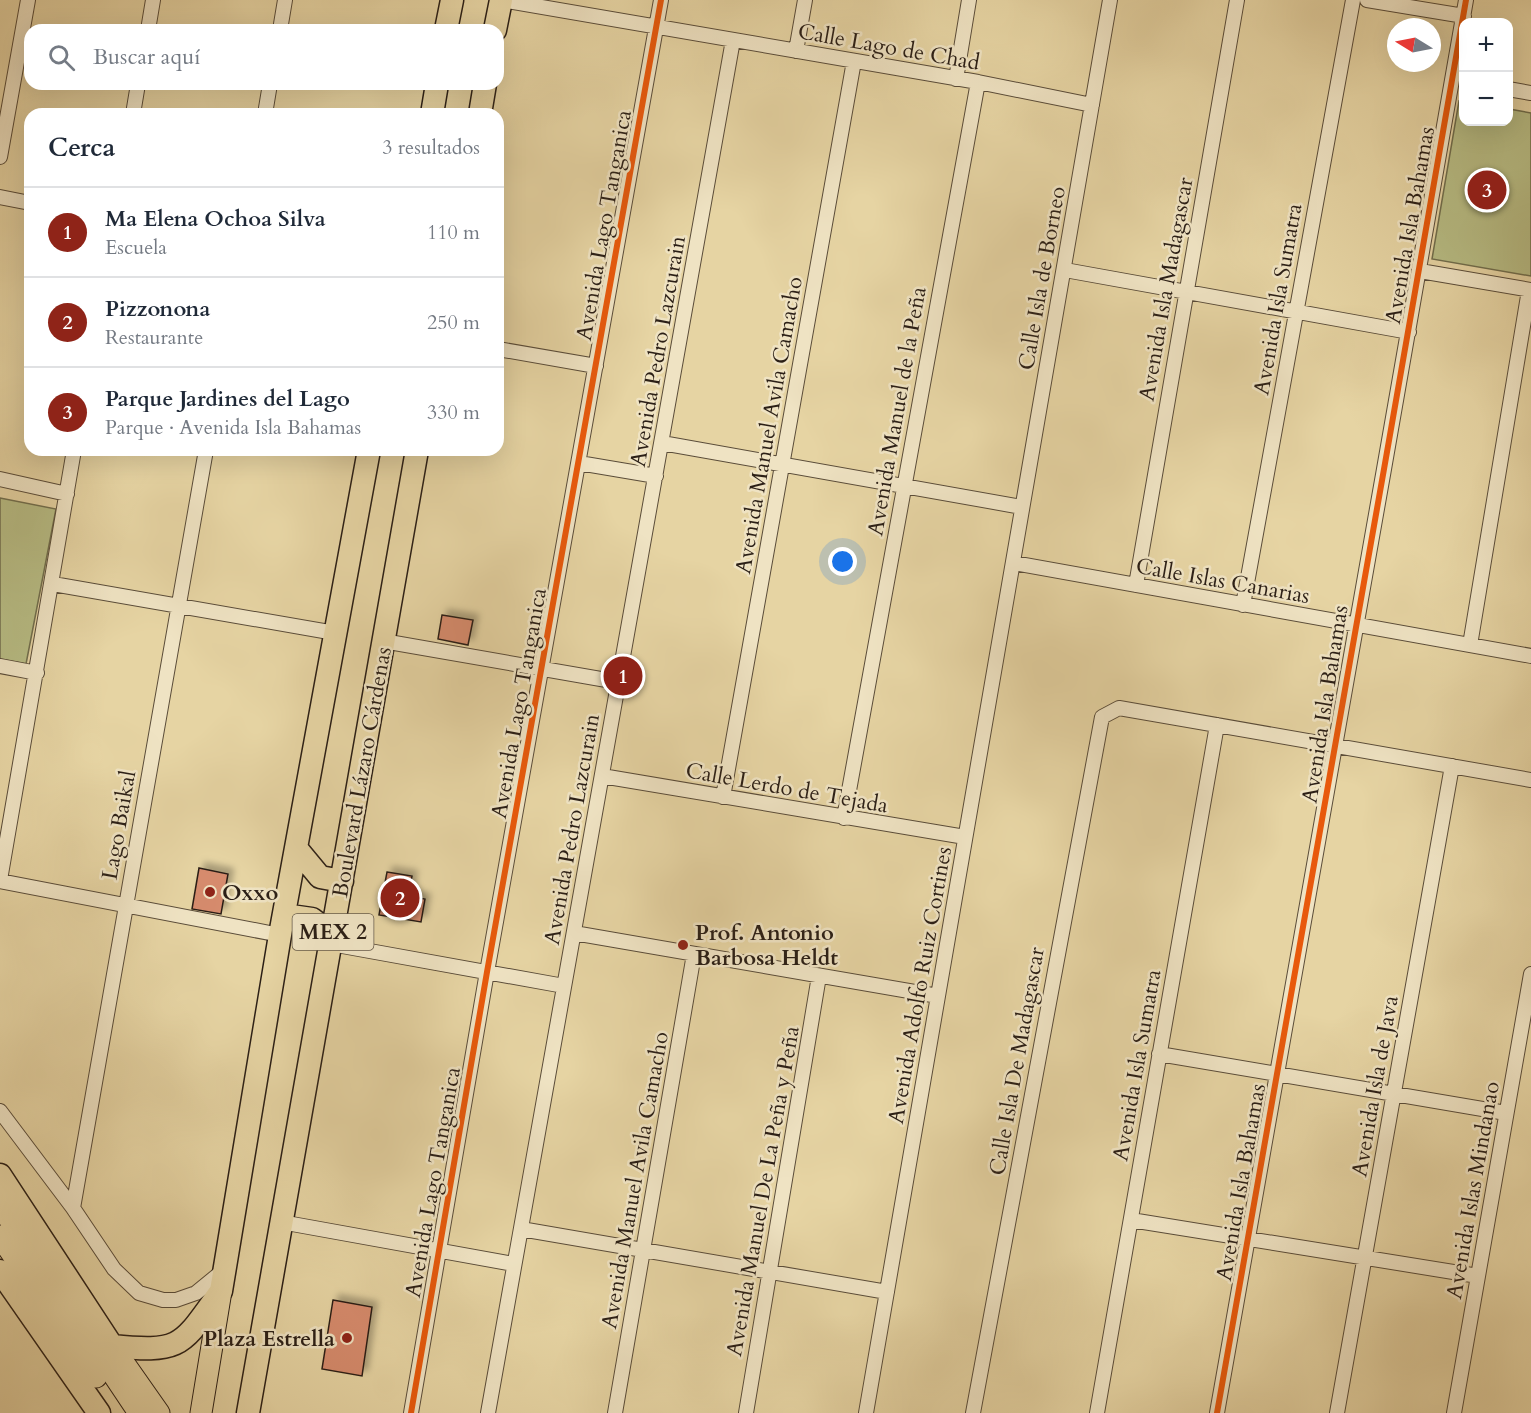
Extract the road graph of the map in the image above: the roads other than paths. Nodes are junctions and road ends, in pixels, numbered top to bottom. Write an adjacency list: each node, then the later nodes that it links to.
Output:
1 (28, 0): 37 (street)
2 (153, 0): 15 (street)
3 (285, 0): 16 (street)
4 (452, 0): 17 (highway)
5 (501, 0): 18 (highway); 19 (street, Calle Lago de Chad)
6 (661, 0): 19 (street, Avenida Lago Tanganica)
7 (805, 0): 21 (street)
8 (969, 0): 23 (street)
9 (1110, 0): 32 (street, Calle Isla de Borneo)
10 (1237, 0): 43 (street, Avenida Isla Madagascar)
11 (1353, 0): 44 (street, Avenida Isla Sumatra)
12 (1367, 0): 14 (street)
13 (1466, 0): 14 (street, Avenida Isla Bahamas)
14 (1464, 16): 24 (street, Avenida Isla Bahamas)
15 (149, 24)
16 (281, 24)
17 (447, 24)
18 (496, 24)
19 (657, 27): 20 (street, Calle Lago de Chad); 47 (street, Avenida Lago Tanganica)
20 (733, 40): 21 (street, Calle Lago de Chad); 48 (street, Avenida Pedro Lazcurain)
21 (796, 51): 22 (street, Calle Lago de Chad)
22 (854, 61): 23 (street, Calle Lago de Chad); 54 (street, Avenida Manuel Avila Camacho)
23 (956, 79): 25 (street, Calle Lago de Chad)
24 (1458, 80): 41 (street, Avenida Isla Bahamas)
25 (978, 82): 32 (street, Calle Lago de Chad); 57 (street, Avenida Manuel de la Peña)
26 (137, 90): 33 (street)
27 (269, 90): 34 (street)
28 (436, 90): 35 (highway)
29 (484, 90): 36 (highway)
30 (1513, 90): 31 (street)
31 (1531, 93)
32 (1092, 105): 40 (street, Calle Isla de Borneo)
33 (134, 108)
34 (266, 108)
35 (433, 108)
36 (481, 108)
37 (0, 157)
38 (0, 197): 39 (street)
39 (24, 202)
40 (1065, 270): 43 (street); 59 (street, Calle Isla de Borneo)
41 (1420, 271): 42 (street); 45 (street, Avenida Isla Bahamas)
42 (1530, 290): 68 (street)
43 (1186, 294): 44 (street); 62 (street, Avenida Isla Madagascar)
44 (1296, 312): 45 (street); 63 (street, Avenida Isla Sumatra)
45 (1409, 332): 65 (street, Avenida Isla Bahamas)
46 (504, 350): 47 (street)
47 (596, 366): 53 (street, Avenida Lago Tanganica)
48 (662, 443): 54 (street); 55 (street, Avenida Pedro Lazcurain)
49 (73, 456): 58 (street)
50 (205, 456): 64 (street, Lago Baikal)
51 (368, 456): 66 (highway, MEX 2)
52 (416, 456): 67 (highway, Boulevard Lázaro Cárdenas / MEX 2)
53 (579, 463): 55 (street); 71 (street, Avenida Lago Tanganica)
54 (782, 463): 57 (street); 79 (street, Avenida Manuel Avila Camacho)
55 (656, 476): 73 (street, Avenida Pedro Lazcurain)
56 (0, 479): 58 (street)
57 (904, 487): 59 (street); 80 (street, Avenida Manuel de la Peña)
58 (67, 494): 61 (street)
59 (1023, 507): 60 (street, Calle Isla de Borneo)
60 (1014, 563): 62 (street, Calle Islas Canarias); 81 (street, Avenida Adolfo Ruiz Cortines)
61 (52, 584): 64 (street); 72 (street)
62 (1136, 585): 63 (street, Calle Islas Canarias)
63 (1243, 604): 65 (street, Calle Islas Canarias)
64 (179, 606): 66 (street); 85 (street, Lago Baikal)
65 (1355, 625): 68 (street, Calle Islas Canarias); 75 (street, Avenida Isla Bahamas)
66 (335, 633): 82 (highway, MEX 2)
67 (383, 641): 71 (street); 84 (highway, Boulevard Lázaro Cárdenas / MEX 2)
68 (1470, 645): 69 (street, Calle Islas Canarias)
69 (1531, 656)
70 (0, 666): 72 (street)
71 (542, 669): 73 (street); 90 (street, Avenida Lago Tanganica)
72 (37, 673): 83 (street)
73 (618, 682): 77 (street, Avenida Pedro Lazcurain)
74 (1217, 725): 75 (street); 95 (street, Avenida Isla Sumatra); 129 (street, Calle Isla De Madagascar)
75 (1337, 746): 76 (street); 96 (street, Avenida Isla Bahamas)
76 (1452, 766): 78 (street); 97 (street, Avenida Isla de Java)
77 (603, 776): 79 (street, Calle Lerdo de Tejada); 87 (street, Avenida Pedro Lazcurain)
78 (1531, 780)
79 (723, 797): 80 (street, Calle Lerdo de Tejada)
80 (844, 818): 81 (street, Calle Lerdo de Tejada)
81 (965, 837): 94 (street, Avenida Adolfo Ruiz Cortines)
82 (296, 848): 84 (highway); 86 (highway, MEX 2)
83 (0, 880): 85 (street)
84 (342, 881): 88 (highway, Boulevard Lázaro Cárdenas / MEX 2)
85 (124, 906): 86 (street); 102 (street, Lago Baikal)
86 (282, 925): 88 (highway); 115 (highway, MEX 2)
87 (574, 933): 89 (street); 93 (street, Avenida Pedro Lazcurain)
88 (332, 939): 90 (street); 104 (highway, Boulevard Lázaro Cárdenas / MEX 2)
89 (694, 954): 92 (street); 108 (street, Avenida Manuel Avila Camacho)
90 (487, 972): 93 (street); 109 (street, Avenida Lago Tanganica)
91 (1531, 974): 99 (street, Avenida Islas Mindanao)
92 (819, 976): 94 (street); 113 (street, Avenida Manuel De La Peña y Peña)
93 (564, 986): 105 (street, Avenida Pedro Lazcurain)
94 (938, 996): 116 (street, Avenida Adolfo Ruiz Cortines)
95 (1159, 1054): 96 (street); 103 (street, Avenida Isla Sumatra)
96 (1278, 1075): 97 (street); 107 (street, Avenida Isla Bahamas)
97 (1394, 1094): 99 (street); 110 (street, Avenida Isla de Java)
98 (0, 1111): 102 (street)
99 (1506, 1113): 114 (street, Avenida Islas Mindanao)
100 (0, 1175): 117 (highway)
101 (0, 1205): 120 (main road)
102 (73, 1208): 115 (street)
103 (1131, 1220): 107 (street); 130 (street, Avenida Isla Sumatra)
104 (281, 1222): 109 (street); 123 (highway, Boulevard Lázaro Cárdenas / MEX 2)
105 (521, 1229): 108 (street); 111 (street, Avenida Pedro Lazcurain)
106 (0, 1236): 119 (main road)
107 (1249, 1239): 110 (street); 131 (street, Avenida Isla Bahamas)
108 (643, 1250): 113 (street); 126 (street, Avenida Manuel Avila Camacho)
109 (438, 1251): 111 (street); 124 (street, Avenida Lago Tanganica)
110 (1365, 1258): 114 (street); 132 (street, Avenida Isla de Java)
111 (514, 1264): 125 (street, Avenida Pedro Lazcurain)
112 (0, 1271): 118 (highway)
113 (770, 1272): 116 (street); 127 (street, Avenida Manuel De La Peña y Peña)
114 (1478, 1276): 133 (street, Avenida Islas Mindanao)
115 (223, 1280): 117 (highway); 122 (main road, MEX 2)
116 (886, 1292): 128 (street, Avenida Adolfo Ruiz Cortines)
117 (112, 1346): 121 (main road)
118 (99, 1413)
119 (122, 1413)
120 (139, 1413)
121 (159, 1413)
122 (201, 1413)
123 (248, 1413)
124 (411, 1413)
125 (488, 1413)
126 (615, 1413)
127 (746, 1413)
128 (866, 1413)
129 (973, 1413)
130 (1097, 1413)
131 (1217, 1413)
132 (1337, 1413)
133 (1454, 1413)

